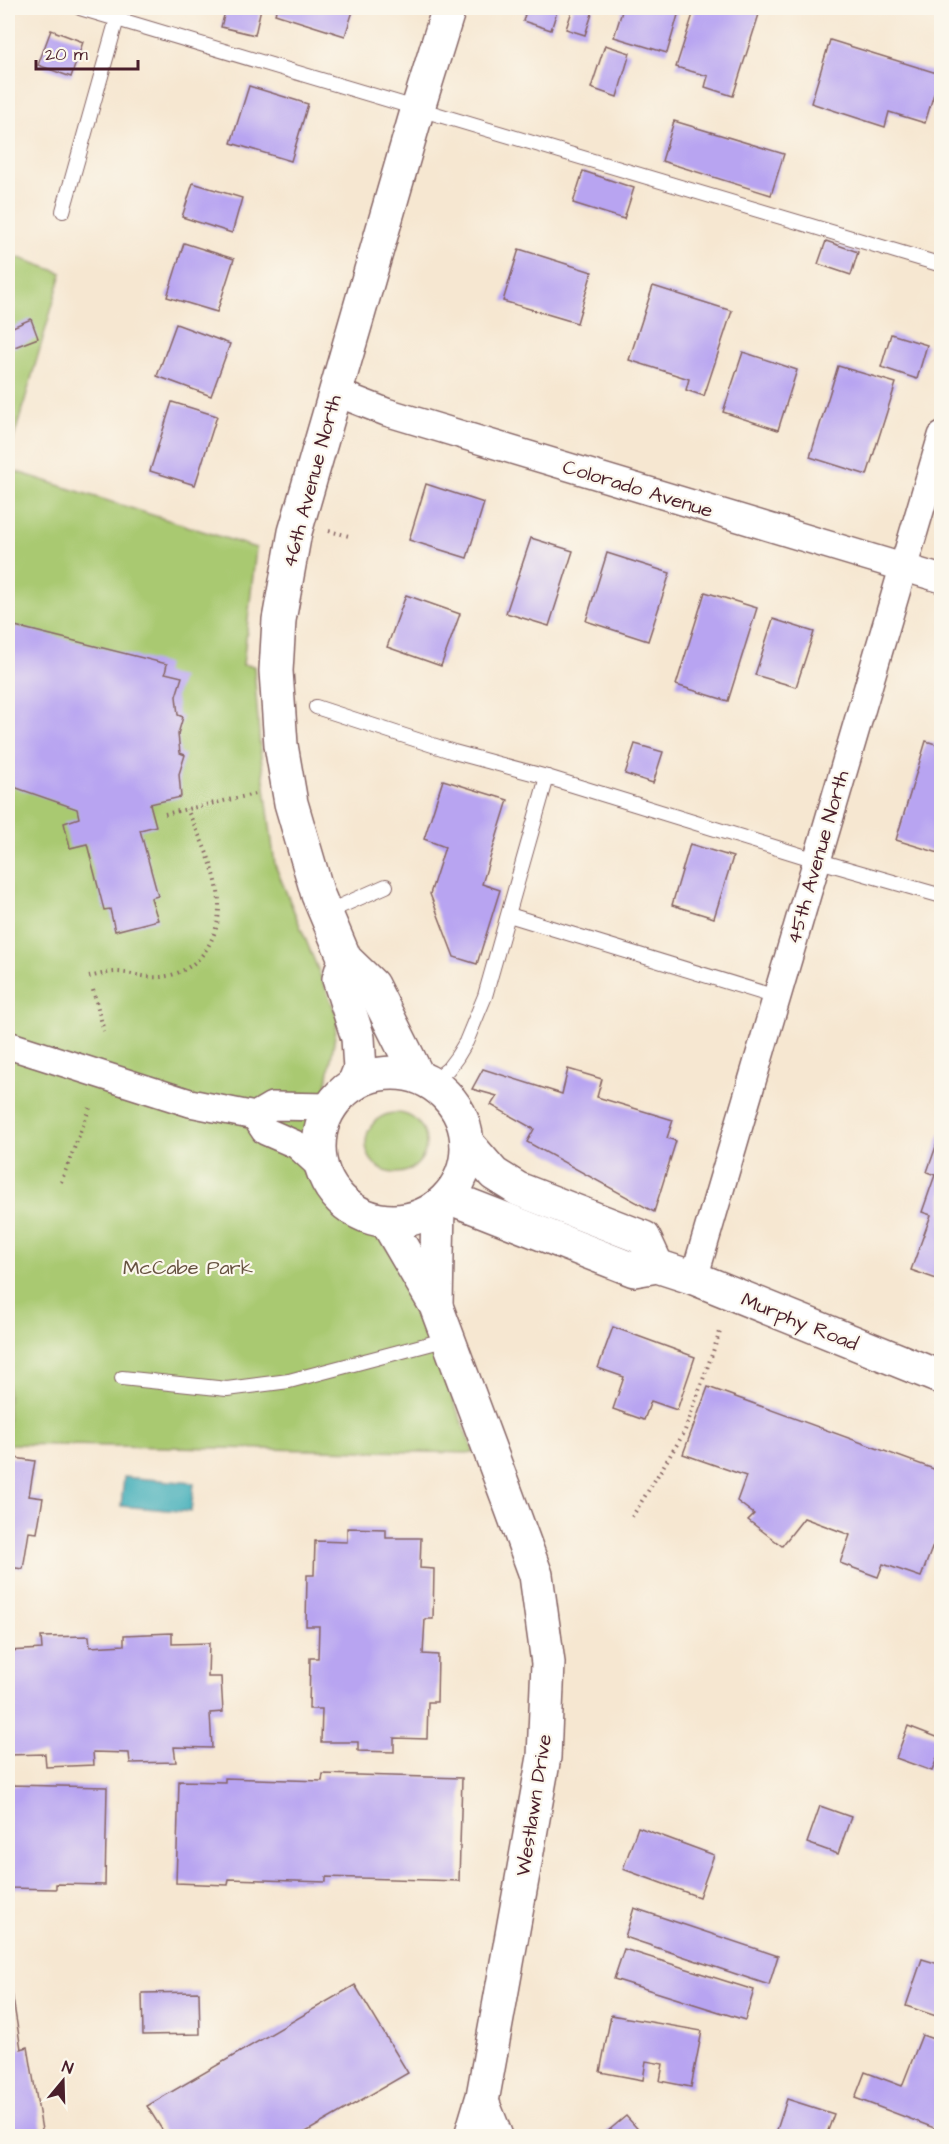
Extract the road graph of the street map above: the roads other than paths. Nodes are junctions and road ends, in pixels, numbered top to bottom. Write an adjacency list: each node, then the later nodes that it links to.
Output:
1 (80, 8): 3 (lane)
2 (449, 8): 4 (main road, 46th Avenue North)
3 (117, 20): 4 (lane); 5 (lane)
4 (418, 108): 6 (lane); 7 (main road, 46th Avenue North)
5 (63, 211)
6 (942, 265)
7 (335, 392): 9 (street, Colorado Avenue); 16 (main road, 46th Avenue North)
8 (942, 436): 9 (street, 45th Avenue North)
9 (902, 567): 10 (street, Colorado Avenue); 13 (street, 45th Avenue North)
10 (942, 579)
11 (316, 707): 12 (lane)
12 (547, 777): 13 (lane); 17 (lane)
13 (816, 860): 15 (lane); 19 (street, 45th Avenue North)
14 (386, 886): 16 (lane)
15 (942, 896)
16 (325, 913): 18 (main road, 46th Avenue North)
17 (509, 915): 19 (lane); 21 (lane)
18 (345, 959): 21 (main road, 46th Avenue North); 22 (main road, 46th Avenue North)
19 (776, 997): 30 (street, 45th Avenue North)
20 (8, 1045): 24 (street)
21 (424, 1079): 22 (main road); 25 (main road)
22 (354, 1084): 23 (main road)
23 (330, 1107): 24 (street); 26 (main road)
24 (255, 1116): 26 (street)
25 (467, 1143): 27 (main road); 29 (main road)
26 (321, 1167): 28 (main road)
27 (443, 1202): 28 (main road); 29 (main road, Murphy Road); 31 (main road, Westlawn Drive)
28 (387, 1222): 31 (main road, Westlawn Drive)
29 (657, 1266): 30 (main road, Murphy Road)
30 (694, 1278): 34 (main road, Murphy Road)
31 (436, 1306): 32 (main road, Westlawn Drive)
32 (448, 1339): 33 (lane); 35 (main road, Westlawn Drive)
33 (122, 1378)
34 (942, 1378)
35 (483, 2096): 36 (main road, Westlawn Drive); 37 (street)
36 (471, 2136)
37 (499, 2136)

